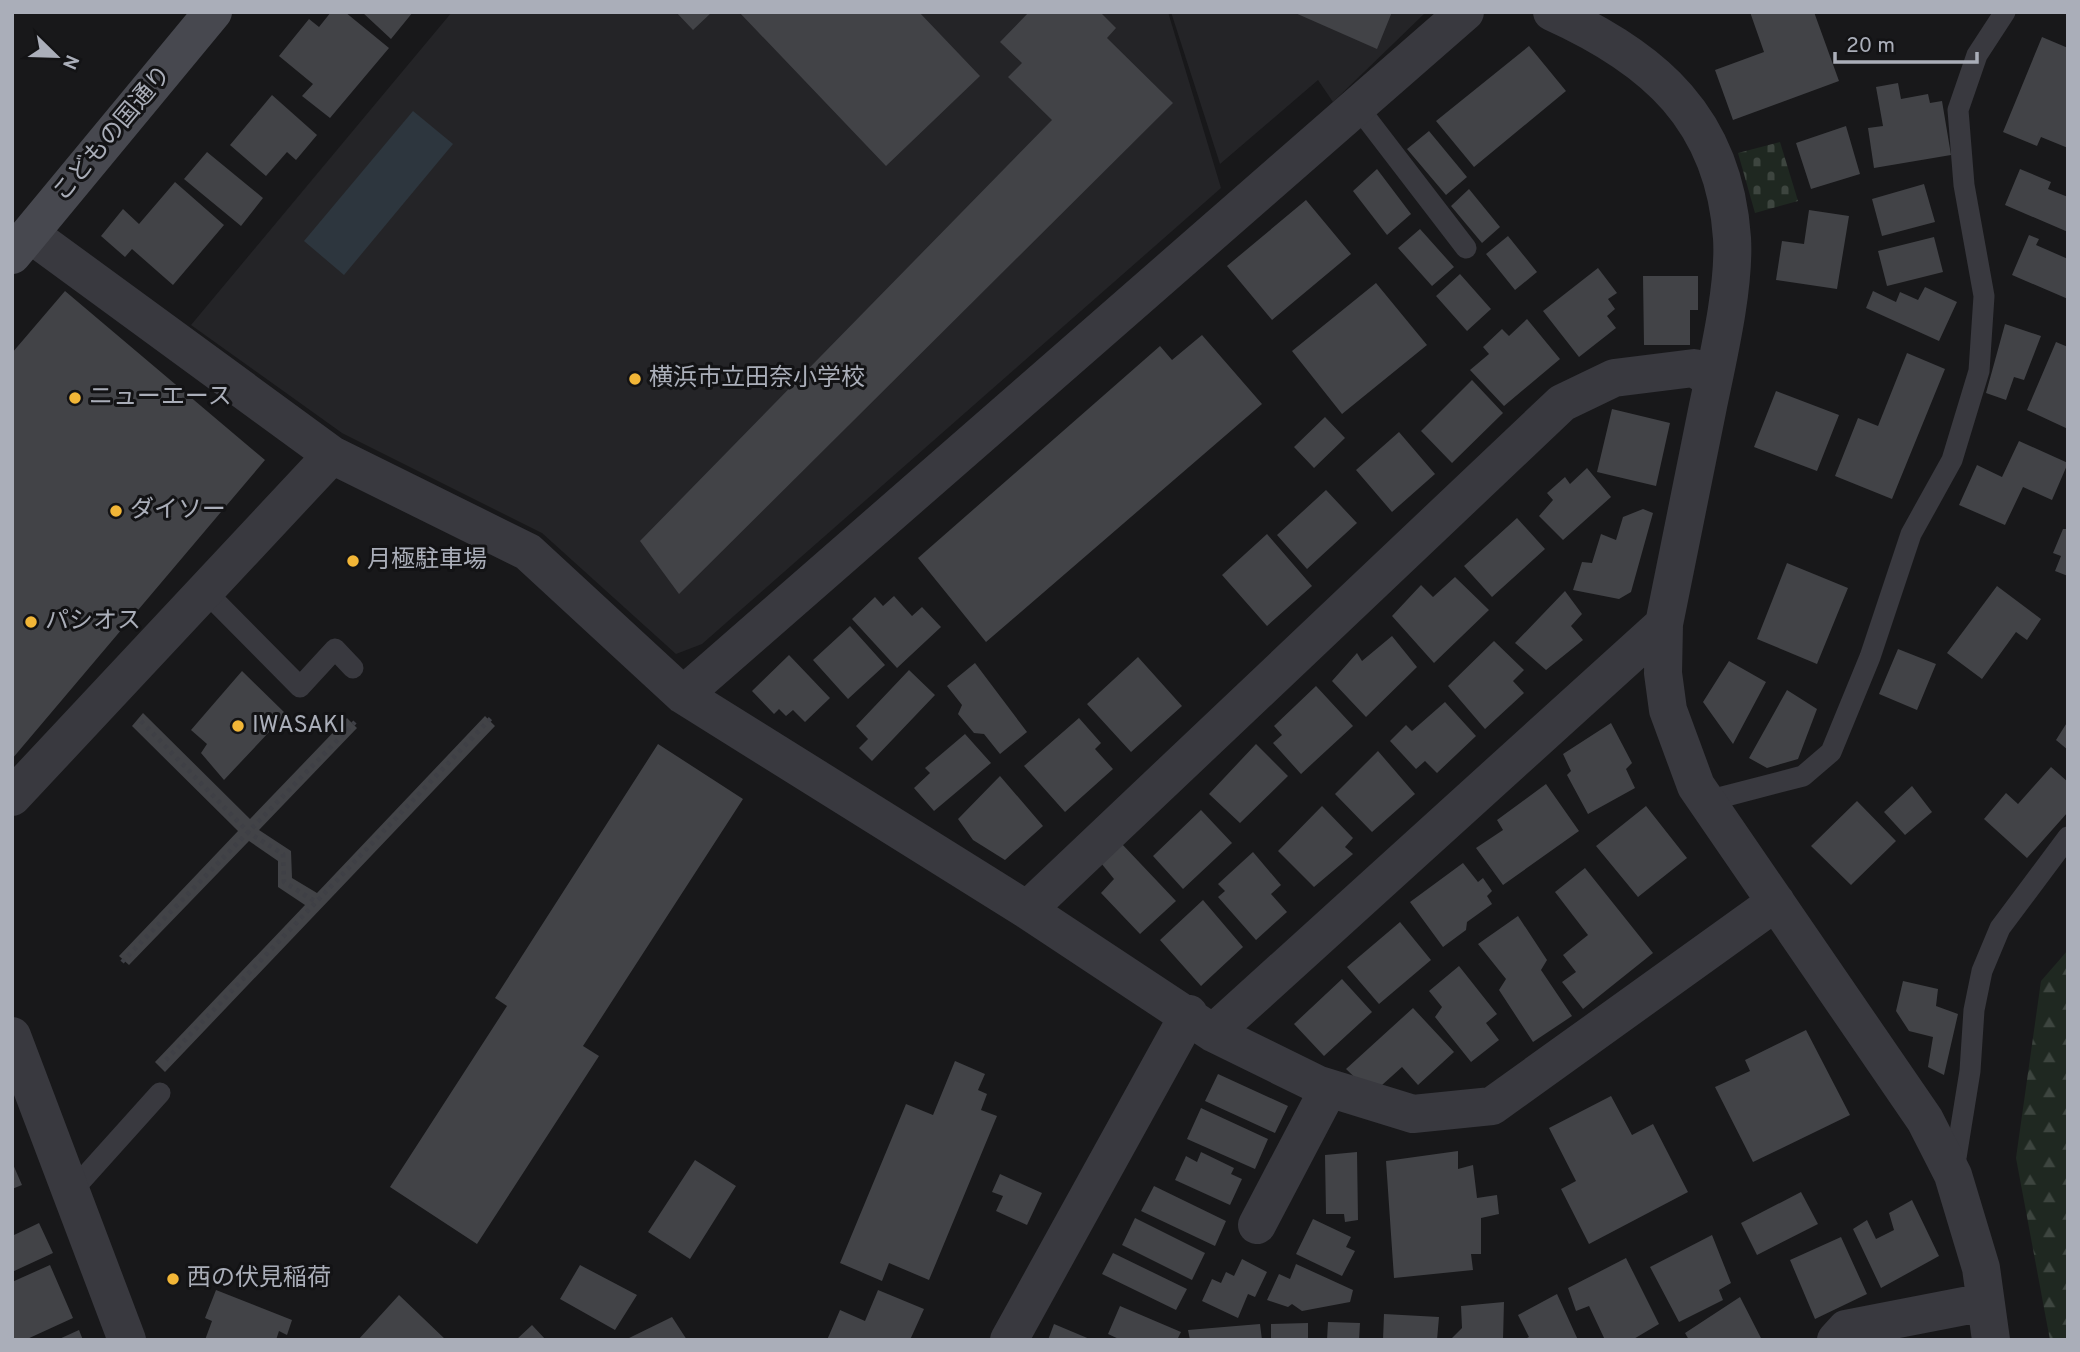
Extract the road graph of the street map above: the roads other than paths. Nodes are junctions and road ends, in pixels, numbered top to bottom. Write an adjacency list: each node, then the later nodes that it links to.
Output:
1 (213, 12): 6 (main road, こどもの国通り)
2 (1465, 12): 5 (street)
3 (1552, 12): 8 (street)
4 (2005, 12): 15 (lane)
5 (1357, 106): 7 (lane); 13 (street)
6 (21, 244): 9 (street)
7 (1466, 248)
8 (1704, 374): 11 (street); 18 (street)
9 (332, 455): 10 (street); 13 (street)
10 (205, 591): 12 (lane); 14 (street)
11 (1664, 624): 15 (street); 19 (street)
12 (353, 667)
13 (683, 695): 18 (street)
14 (12, 797)
15 (1707, 801): 17 (street)
16 (2068, 837): 23 (lane)
17 (1776, 902): 21 (street); 23 (street)
18 (1027, 911): 19 (street)
19 (1201, 1023): 21 (street); 28 (street)
20 (12, 1036): 24 (street)
21 (1329, 1088): 25 (street)
22 (160, 1093): 24 (lane)
23 (1953, 1175): 26 (street)
24 (71, 1192): 27 (street)
25 (1257, 1225)
26 (1985, 1302): 29 (street); 30 (street)
27 (127, 1340)
28 (1009, 1340)
29 (1836, 1340)
30 (1991, 1340)

